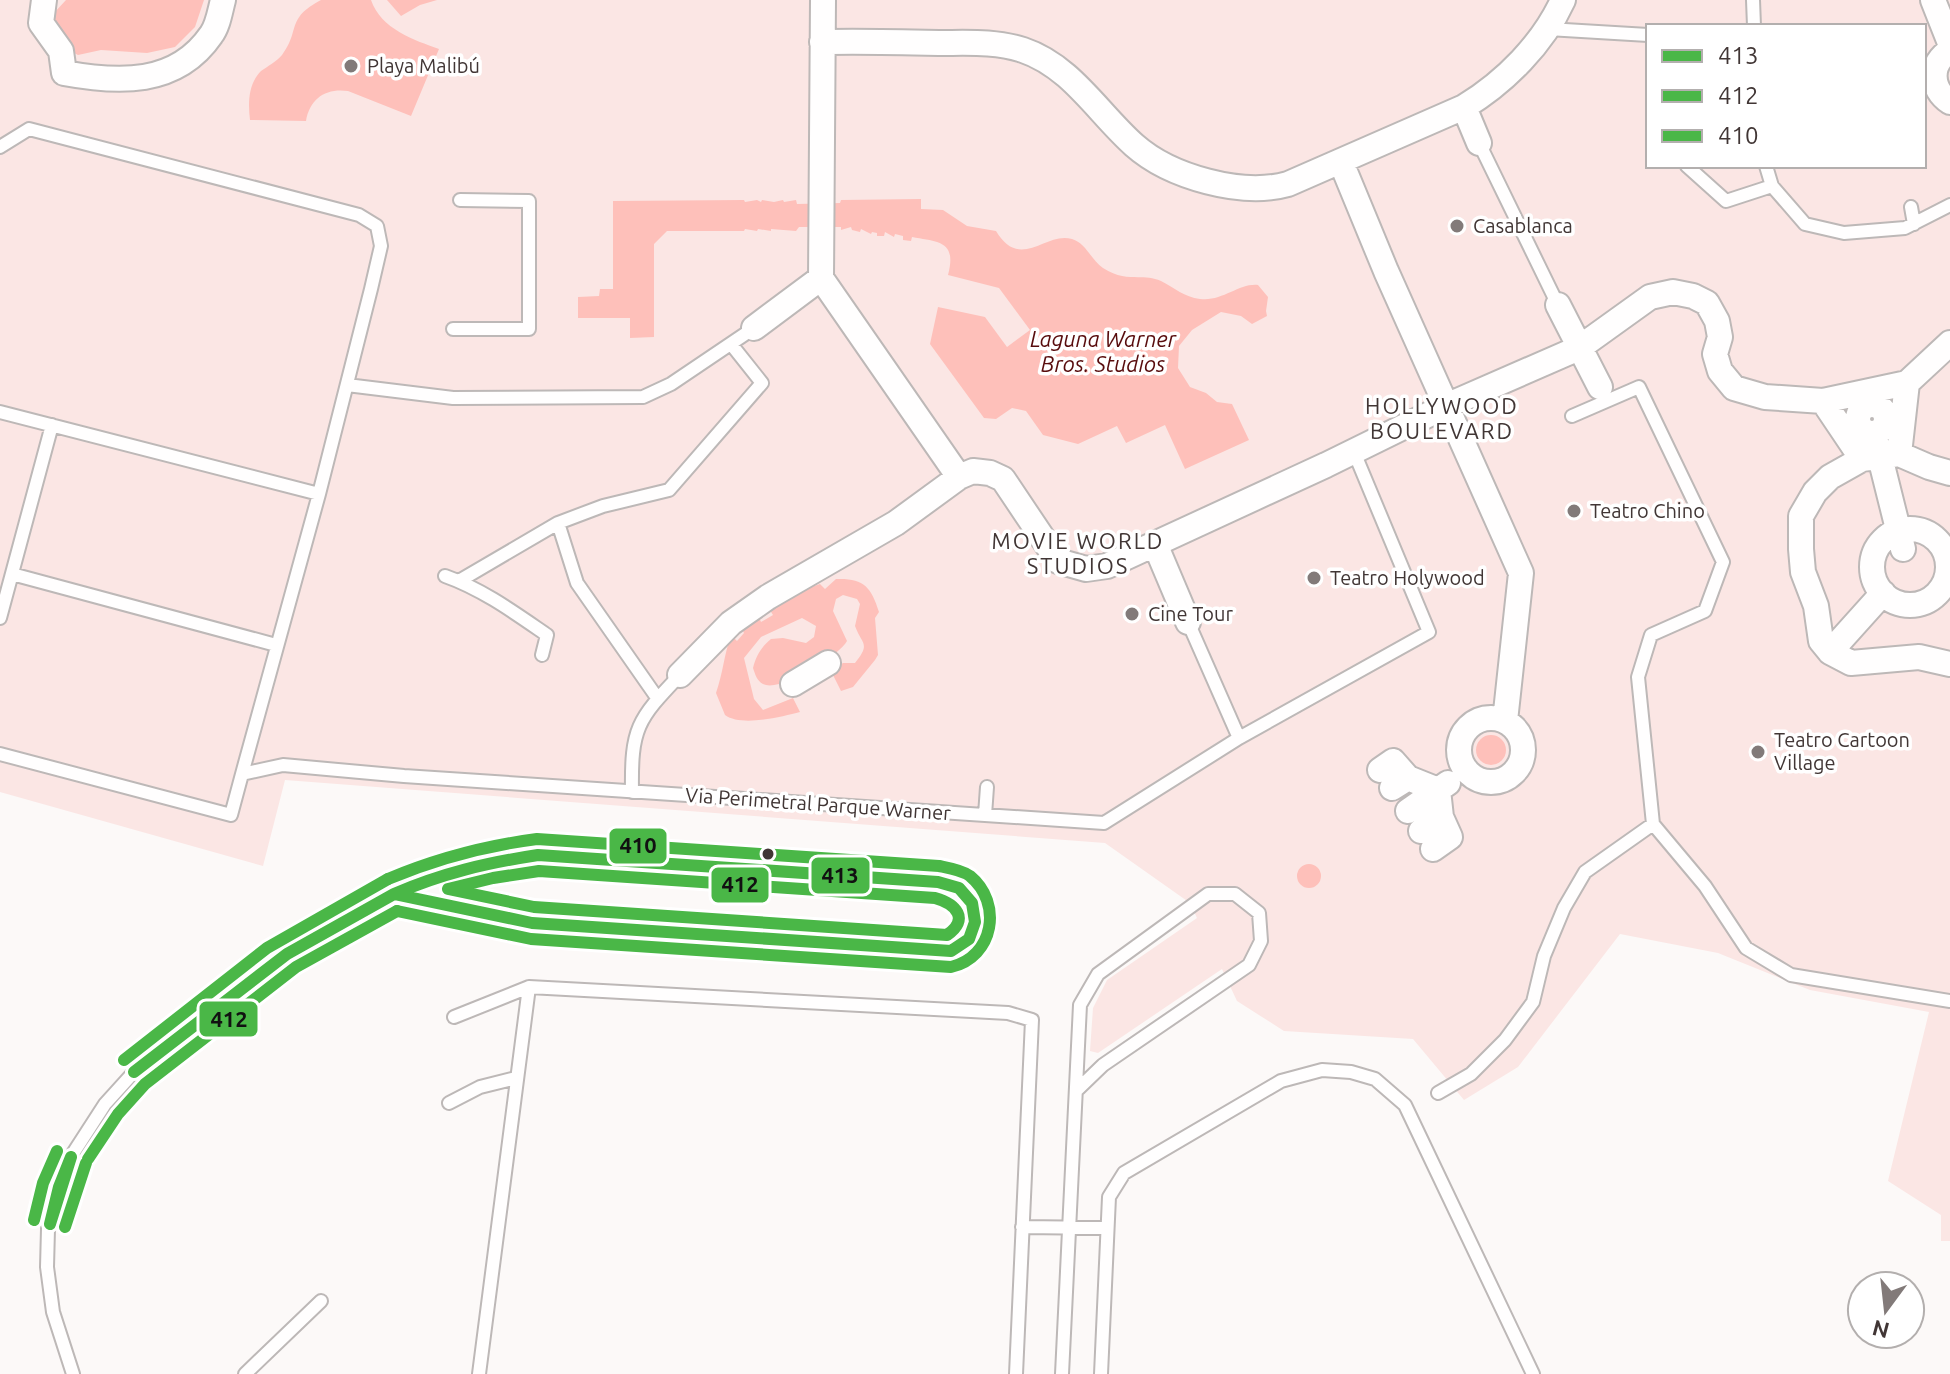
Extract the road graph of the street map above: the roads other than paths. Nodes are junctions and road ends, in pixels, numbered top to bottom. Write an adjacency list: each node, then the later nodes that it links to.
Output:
1 (44, 0): 2 (street)
2 (223, 0)
3 (823, 0): 10 (street)
4 (1563, 0): 8 (street)
5 (1753, 0): 7 (lane)
6 (1933, 0): 11 (street)
7 (1754, 24)
8 (1548, 29): 9 (lane); 14 (street)
9 (1646, 35)
10 (822, 42): 17 (street); 25 (street)
11 (1950, 43)
12 (1950, 51): 13 (street)
13 (1950, 102)
14 (1464, 107): 15 (street); 17 (street)
15 (1479, 143): 26 (lane)
16 (0, 147): 33 (lane)
17 (1341, 162): 37 (street)
18 (1689, 168): 20 (lane)
19 (1767, 168): 20 (lane)
20 (1772, 186): 24 (lane)
21 (460, 200): 28 (lane)
22 (1950, 205): 24 (lane)
23 (1911, 207): 24 (lane)
24 (1914, 224)
25 (821, 278): 27 (street); 44 (street)
26 (1558, 305): 31 (street)
27 (754, 328): 30 (lane)
28 (453, 329)
29 (1950, 343): 32 (street)
30 (731, 344): 33 (lane); 46 (lane)
31 (1579, 348): 34 (street); 36 (street); 37 (street)
32 (1907, 383): 35 (street); 41 (street)
33 (347, 385): 45 (lane)
34 (1602, 394): 39 (lane); 75 (lane)
35 (1867, 399): 36 (street); 41 (street)
36 (1823, 401): 41 (street)
37 (1446, 406): 42 (street); 65 (street)
38 (0, 412): 40 (lane)
39 (1572, 416)
40 (52, 425): 45 (lane); 50 (lane)
41 (1879, 450): 43 (street); 47 (street); 58 (street)
42 (1354, 452): 48 (street); 66 (lane, Via Perimetral Parque Warner)
43 (1950, 473)
44 (959, 477): 48 (street); 62 (street)
45 (319, 494): 57 (lane)
46 (558, 523): 52 (lane); 64 (lane)
47 (1901, 539): 49 (street); 54 (street)
48 (1155, 544): 56 (street)
49 (1947, 548): 53 (street)
50 (12, 574): 55 (lane); 57 (lane)
51 (445, 576): 52 (lane)
52 (459, 581): 59 (lane)
53 (1946, 591): 54 (street)
54 (1883, 593): 58 (street)
55 (0, 618)
56 (1188, 622): 66 (lane)
57 (276, 645): 69 (lane)
58 (1830, 652): 61 (street)
59 (542, 655)
60 (828, 663): 63 (street)
61 (1950, 664)
62 (680, 675): 64 (lane)
63 (793, 684)
64 (658, 699): 73 (lane)
65 (1505, 721): 68 (street); 68 (street)
66 (1239, 738): 74 (lane, Via Perimetral Parque Warner)
67 (0, 754): 69 (lane)
68 (1467, 771): 72 (street)
69 (242, 774): 73 (lane, Via Perimetral Parque Warner)
70 (1393, 778): 72 (street)
71 (987, 787): 74 (lane)
72 (1438, 790): 76 (street)
73 (632, 792): 74 (lane, Via Perimetral Parque Warner)
74 (985, 815)
75 (1653, 824): 81 (lane); 85 (lane)
76 (1426, 827)
77 (481, 864): 78 (lane); 79 (lane); 79 (lane)
78 (394, 894): 79 (lane); 91 (lane)
79 (482, 912)
80 (529, 987): 82 (lane); 83 (lane); 87 (lane)
81 (1950, 1001)
82 (454, 1017)
83 (516, 1078): 86 (lane); 93 (lane)
84 (1076, 1091): 84 (lane); 88 (lane)
85 (1438, 1093)
86 (449, 1103)
87 (1022, 1227): 88 (lane); 94 (lane)
88 (1069, 1227): 89 (lane); 95 (lane)
89 (1107, 1228): 96 (lane); 97 (lane)
90 (321, 1301): 92 (lane)
91 (73, 1374)
92 (245, 1374)
93 (479, 1374)
94 (1016, 1374)
95 (1062, 1374)
96 (1101, 1374)
97 (1533, 1374)

